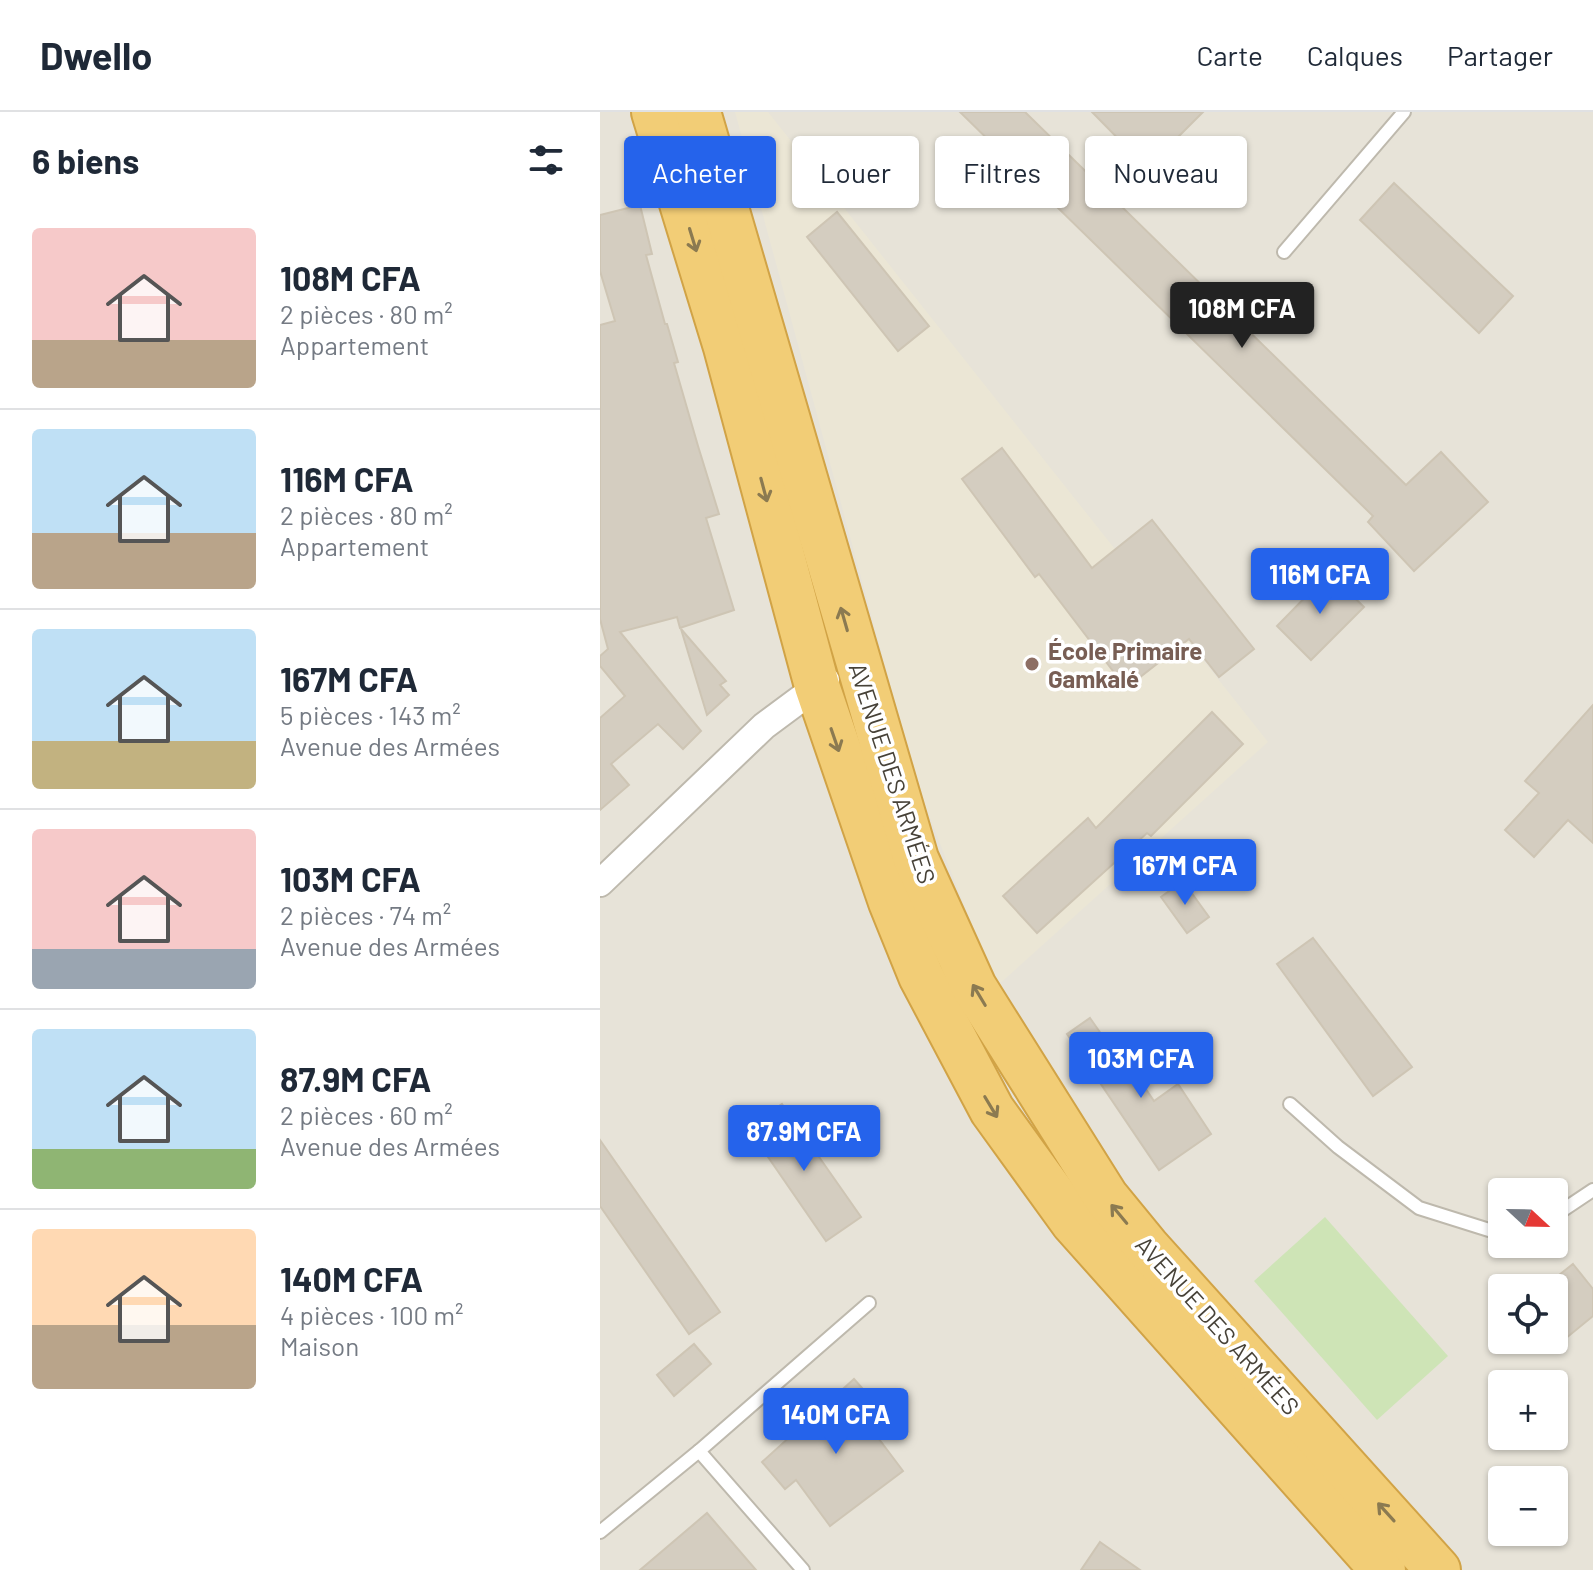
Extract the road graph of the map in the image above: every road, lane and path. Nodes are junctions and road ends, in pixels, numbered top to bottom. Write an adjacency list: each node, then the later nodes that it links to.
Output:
1 (654, 112): 6 (highway, AVENUE DES ARMÉES, one-way to 6)
2 (698, 112): 5 (highway, AVENUE DES ARMÉES, one-way to 2)
3 (1404, 112): 4 (lane)
4 (1284, 252)
5 (856, 661): 6 (street); 17 (highway, AVENUE DES ARMÉES, one-way to 5)
6 (817, 686): 7 (street); 16 (highway, AVENUE DES ARMÉES, one-way to 16)
7 (600, 883)
8 (1290, 1104): 11 (lane)
9 (1593, 1190): 10 (lane)
10 (1568, 1207)
11 (1488, 1230)
12 (869, 1303): 13 (lane)
13 (699, 1451): 14 (lane); 15 (lane)
14 (600, 1532)
15 (803, 1570)
16 (1383, 1570)
17 (1438, 1570)

